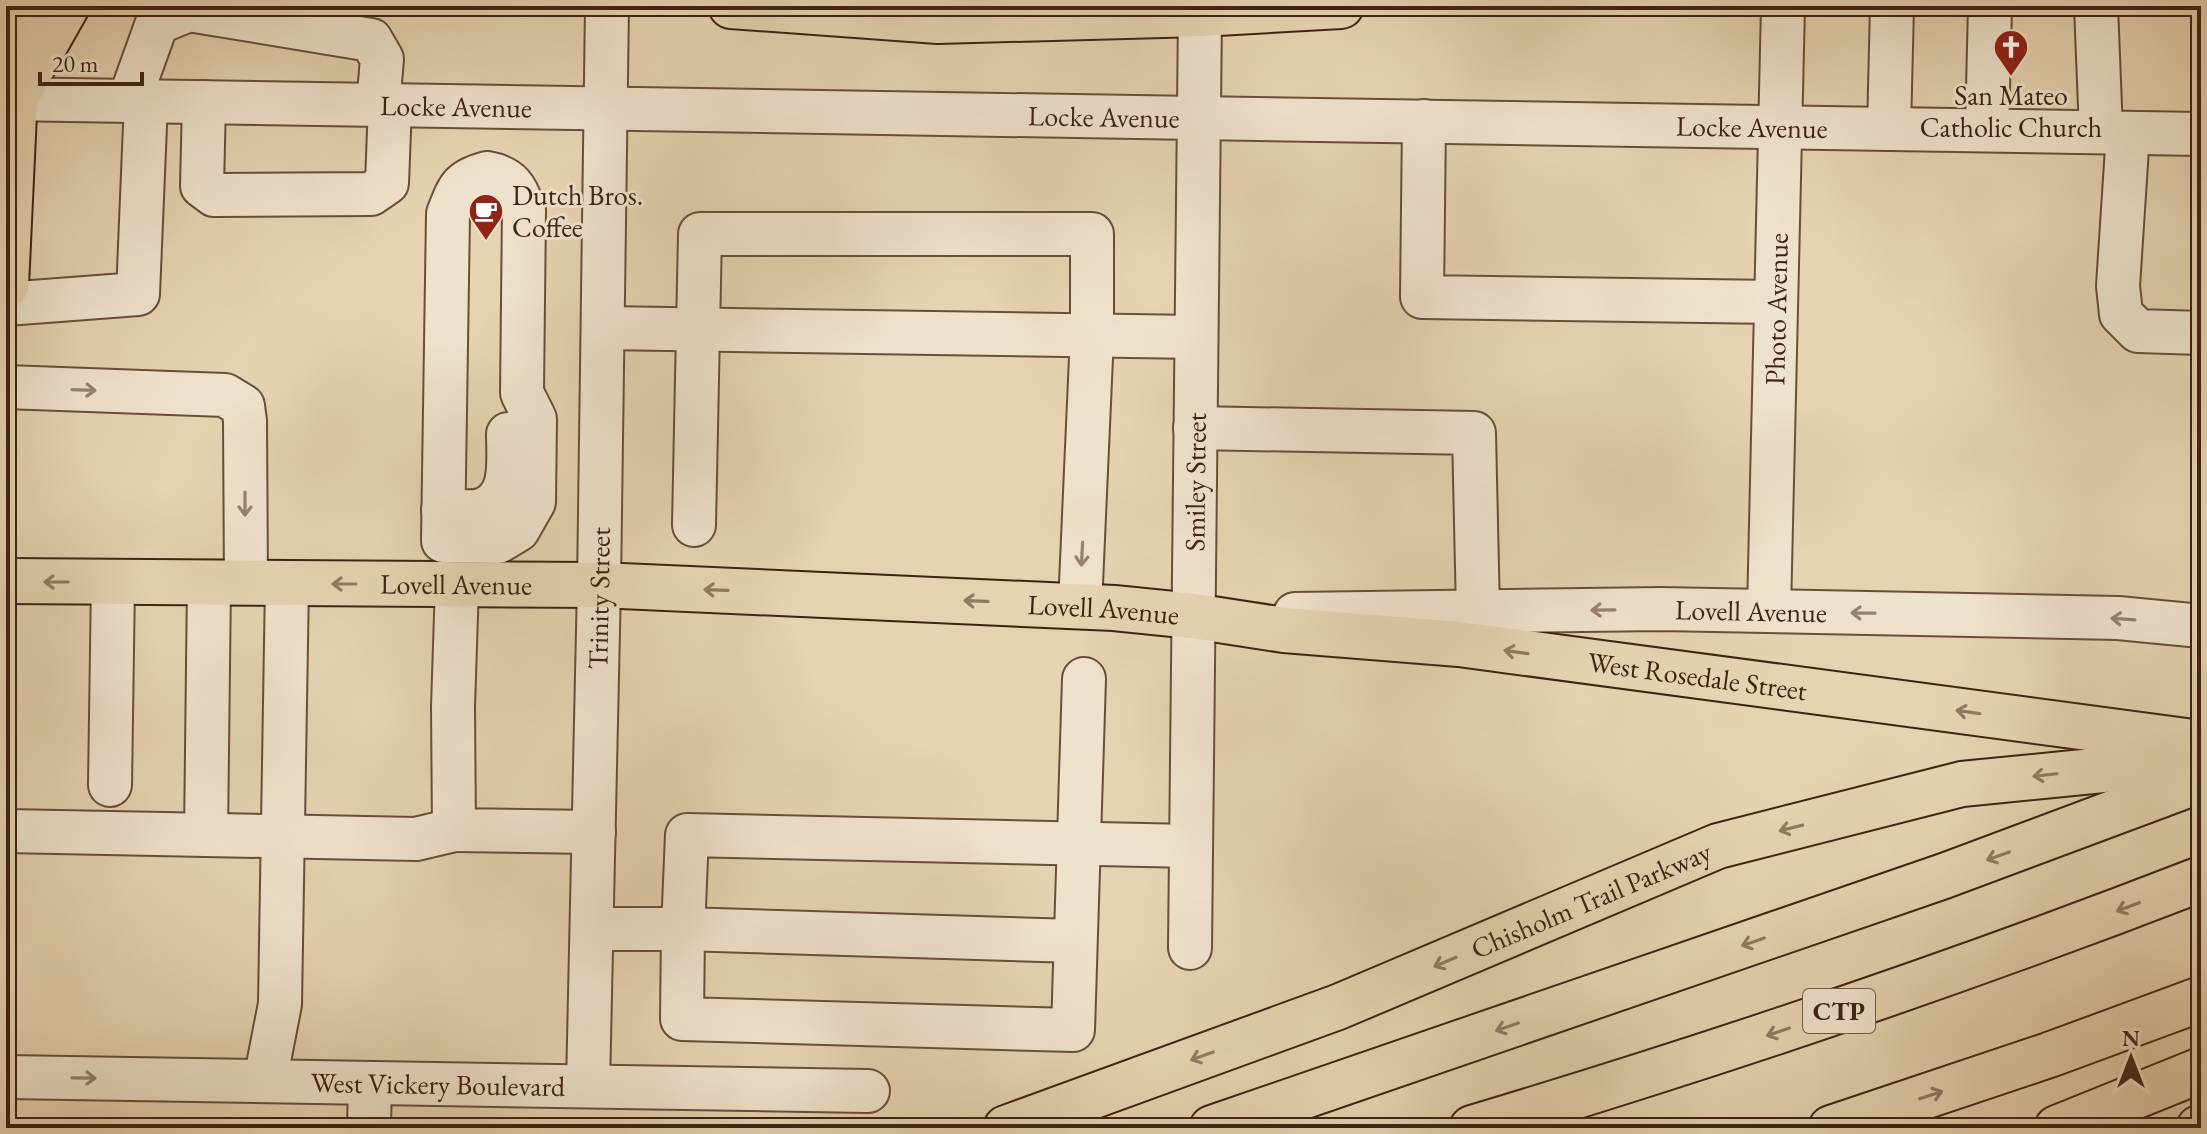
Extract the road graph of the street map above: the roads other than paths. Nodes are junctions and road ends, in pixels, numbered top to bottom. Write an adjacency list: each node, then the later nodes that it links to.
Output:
1 (19, 6): 11 (main road)
2 (67, 6): 11 (main road)
3 (607, 6): 16 (street, Trinity Street)
4 (731, 6): 10 (main road)
5 (1341, 6): 10 (main road)
6 (1783, 6): 19 (street, Photo Avenue)
7 (1892, 6): 20 (street)
8 (1990, 6): 21 (street)
9 (2096, 6): 22 (street)
10 (1200, 14): 17 (street, Smiley Street)
11 (10, 100): 12 (street, Locke Avenue); 25 (main road)
12 (137, 101): 13 (street, Locke Avenue); 14 (street); 27 (street)
13 (204, 102): 14 (street, Locke Avenue); 14 (street)
14 (384, 105): 15 (street, Locke Avenue)
15 (488, 107): 16 (street, Locke Avenue); 24 (street)
16 (607, 109): 17 (street, Locke Avenue); 28 (street, Trinity Street)
17 (1199, 118): 18 (street, Locke Avenue); 32 (street, Smiley Street)
18 (1424, 121): 19 (street, Locke Avenue); 26 (street)
19 (1780, 127): 20 (street, Locke Avenue); 26 (street, Photo Avenue)
20 (1889, 129): 21 (street, Locke Avenue)
21 (1987, 130): 22 (street, Locke Avenue)
22 (2114, 132): 23 (street, Locke Avenue); 30 (street)
23 (2201, 134)
24 (487, 173): 35 (street); 35 (street)
25 (6, 286)
26 (1776, 302): 43 (street, Photo Avenue)
27 (6, 304)
28 (604, 328): 29 (street); 41 (street, Trinity Street)
29 (699, 330): 31 (street); 31 (street); 36 (street)
30 (2201, 333)
31 (1092, 335): 32 (street); 42 (street, one-way to 42)
32 (1196, 337): 34 (street, Smiley Street)
33 (6, 387): 39 (street, one-way to 39)
34 (1195, 428): 44 (street); 45 (street, Smiley Street)
35 (443, 525): 40 (street)
36 (694, 525)
37 (6, 581): 38 (main road, Lovell Avenue, one-way to 37)
38 (113, 582): 39 (main road, Lovell Avenue); 49 (street)
39 (247, 583): 40 (main road, Lovell Avenue, one-way to 39); 53 (street); 54 (street)
40 (450, 584): 41 (main road, Lovell Avenue); 50 (street)
41 (599, 585): 42 (main road, Lovell Avenue, one-way to 41); 52 (street, Trinity Street)
42 (1080, 606): 45 (main road, Lovell Avenue)
43 (1769, 611): 44 (street, Lovell Avenue, one-way to 44); 46 (street, Lovell Avenue, one-way to 43)
44 (1478, 612): 45 (street, Lovell Avenue)
45 (1193, 616): 48 (main road, West Rosedale Street, one-way to 45); 56 (street, Smiley Street)
46 (2201, 626)
47 (1084, 679): 55 (street)
48 (2197, 756): 70 (main road, Chisholm Trail Parkway, one-way to 70); 71 (main road, one-way to 71)
49 (110, 785)
50 (454, 830): 52 (street); 54 (street)
51 (6, 831): 53 (street)
52 (594, 832): 58 (street, Trinity Street)
53 (206, 835): 54 (street)
54 (284, 837): 65 (street)
55 (1080, 843): 56 (street); 59 (street); 60 (street)
56 (1191, 846): 61 (street, Smiley Street)
57 (2201, 879): 72 (main road, CTP, one-way to 72)
58 (592, 929): 59 (street); 67 (street, Trinity Street)
59 (683, 929): 60 (street); 60 (street)
60 (1075, 941)
61 (1190, 948)
62 (2201, 999): 73 (main road, one-way to 62)
63 (2201, 1070): 74 (main road)
64 (6, 1077): 65 (street, West Vickery Boulevard, one-way to 65)
65 (265, 1081): 66 (street, West Vickery Boulevard)
66 (370, 1083): 67 (street, West Vickery Boulevard); 69 (street)
67 (588, 1086): 68 (street, West Vickery Boulevard)
68 (868, 1091)
69 (369, 1128)
70 (1006, 1128)
71 (1212, 1128)
72 (1472, 1128)
73 (1831, 1128)
74 (2057, 1128)

